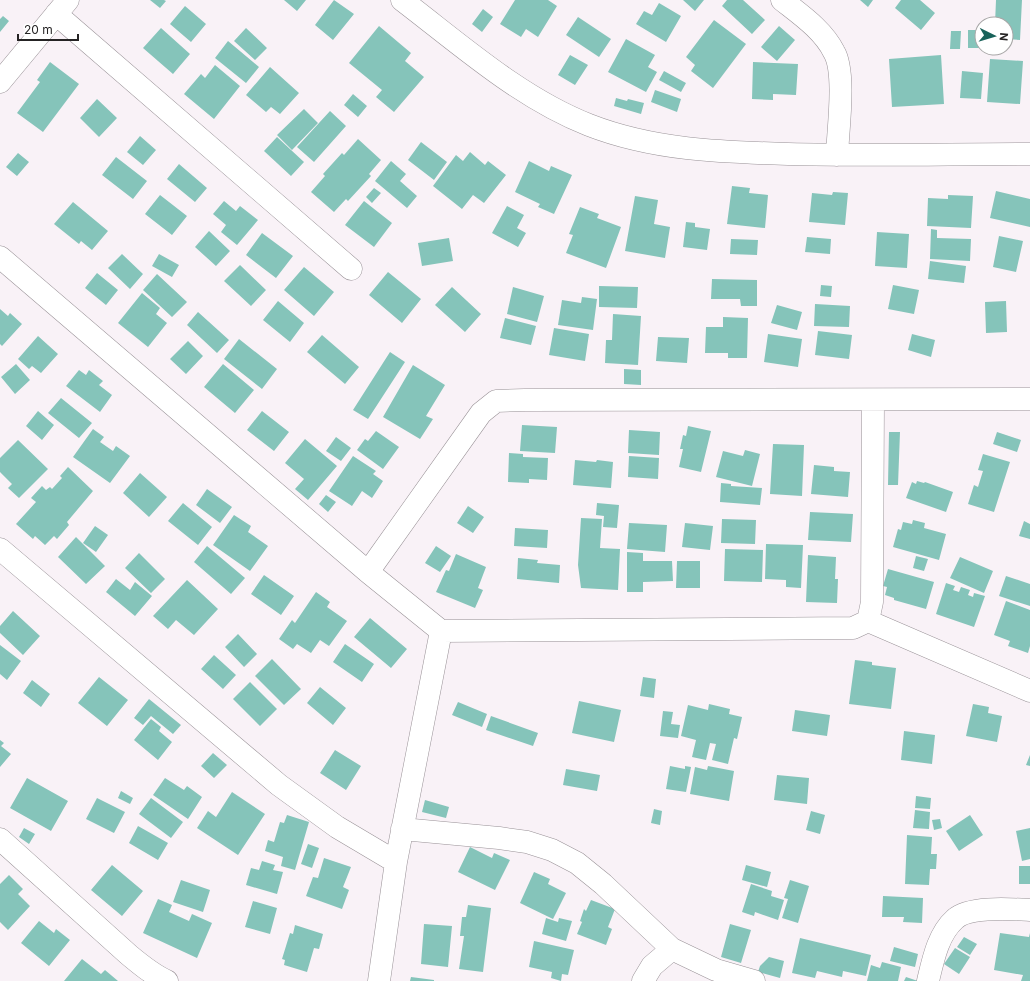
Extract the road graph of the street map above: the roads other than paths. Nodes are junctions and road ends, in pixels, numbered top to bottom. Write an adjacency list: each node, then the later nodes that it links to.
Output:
1 (402, 0): 6 (street)
2 (782, 0): 6 (street)
3 (62, 7): 4 (street); 8 (street)
4 (0, 82)
5 (1030, 154): 6 (street)
6 (837, 155)
7 (0, 257): 12 (street)
8 (351, 269)
9 (1030, 399): 10 (street)
10 (872, 400): 12 (street); 13 (street)
11 (0, 548): 18 (street)
12 (368, 572): 14 (street)
13 (868, 621): 14 (street); 15 (street)
14 (442, 631): 16 (street)
15 (1030, 690)
16 (402, 829): 18 (street); 20 (street)
17 (0, 839): 21 (street)
18 (396, 862): 22 (street)
19 (1030, 910): 25 (street)
20 (672, 949): 23 (street); 24 (street)
21 (167, 981)
22 (380, 981)
23 (643, 981)
24 (754, 981)
25 (928, 981)

